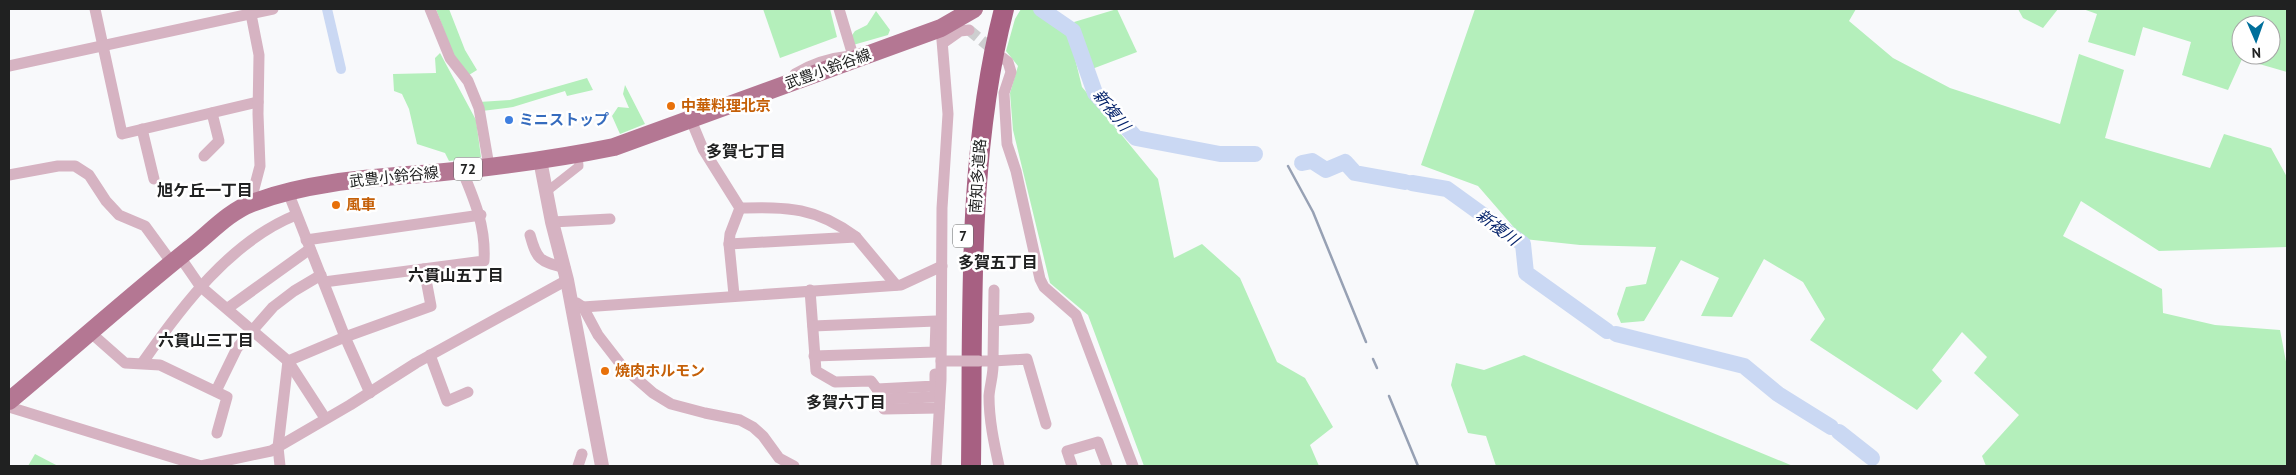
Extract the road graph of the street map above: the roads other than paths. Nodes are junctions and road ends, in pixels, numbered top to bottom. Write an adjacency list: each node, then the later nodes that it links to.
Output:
1 (95, 9): 11 (street)
2 (274, 9): 8 (street)
3 (430, 9): 22 (street)
4 (839, 9): 12 (street)
5 (974, 9): 10 (main road, 武豊小鈴谷線 / 72)
6 (990, 9): 82 (highway, 南知多道路 / 7)
7 (1004, 9): 83 (highway, 南知多道路 / 7)
8 (250, 11): 11 (street); 15 (street)
9 (969, 30): 10 (street)
10 (942, 35): 12 (main road, 武豊小鈴谷線 / 72); 39 (street)
11 (102, 45): 14 (street); 18 (street)
12 (858, 56): 17 (main road, 武豊小鈴谷線 / 72)
13 (1003, 58): 87 (street)
14 (9, 66)
15 (258, 102): 16 (street); 28 (street)
16 (212, 113): 18 (street); 20 (street)
17 (692, 120): 19 (main road, 武豊小鈴谷線 / 72); 29 (street)
18 (142, 129): 25 (street)
19 (578, 154): 21 (main road, 武豊小鈴谷線 / 72); 27 (street)
20 (204, 156)
21 (540, 160): 22 (main road, 武豊小鈴谷線 / 72); 27 (street)
22 (489, 166): 23 (main road, 武豊小鈴谷線 / 72)
23 (462, 170): 26 (main road, 武豊小鈴谷線 / 72); 31 (street)
24 (9, 175): 38 (street)
25 (154, 179)
26 (288, 192): 28 (main road, 武豊小鈴谷線 / 72); 30 (street)
27 (546, 192): 33 (street)
28 (250, 204): 38 (main road, 武豊小鈴谷線 / 72)
29 (740, 208): 35 (street); 37 (street)
30 (296, 214): 36 (street); 44 (street)
31 (480, 215): 36 (street); 40 (street)
32 (610, 219): 33 (street)
33 (552, 222): 41 (street)
34 (530, 235): 41 (street)
35 (856, 237): 37 (street); 43 (street)
36 (308, 244): 42 (street); 49 (street)
37 (729, 244): 47 (street)
38 (176, 260): 44 (street); 54 (main road, 武豊小鈴谷線 / 72)
39 (942, 266): 43 (street); 58 (street)
40 (424, 269): 42 (street); 55 (street)
41 (566, 274): 48 (street); 56 (street)
42 (322, 278): 53 (street); 55 (street)
43 (896, 285): 45 (street)
44 (200, 286): 49 (street); 61 (street)
45 (810, 290): 47 (street); 52 (street)
46 (994, 290): 51 (street)
47 (734, 296): 48 (street)
48 (577, 304): 74 (street); 78 (street)
49 (228, 308): 53 (street)
50 (1029, 318): 51 (street)
51 (994, 320): 60 (street)
52 (813, 326): 57 (street); 58 (street)
53 (253, 329): 59 (street); 62 (street)
54 (91, 333): 61 (street); 66 (main road, 武豊小鈴谷線 / 72)
55 (345, 337): 59 (street); 64 (street)
56 (430, 355): 63 (street); 64 (street)
57 (814, 356): 58 (street); 65 (street)
58 (938, 356): 60 (street, bridge); 65 (street); 68 (street)
59 (288, 361): 69 (street); 72 (street)
60 (993, 361): 70 (street); 84 (street)
61 (143, 362): 62 (street)
62 (216, 392): 71 (street)
63 (468, 392)
64 (370, 393): 69 (street)
65 (879, 394): 68 (street)
66 (9, 401)
67 (9, 407): 75 (street)
68 (939, 408): 81 (street)
69 (325, 418): 72 (street)
70 (1046, 424)
71 (217, 433)
72 (278, 447): 75 (street); 76 (street)
73 (582, 454): 77 (street)
74 (779, 458): 79 (street); 80 (street)
75 (208, 466)
76 (280, 466)
77 (578, 466)
78 (602, 466)
79 (770, 466)
80 (794, 466)
81 (936, 466)
82 (958, 466)
83 (971, 466)
84 (998, 466)
85 (1072, 466): 86 (street)
86 (1107, 466)
87 (1133, 466)

